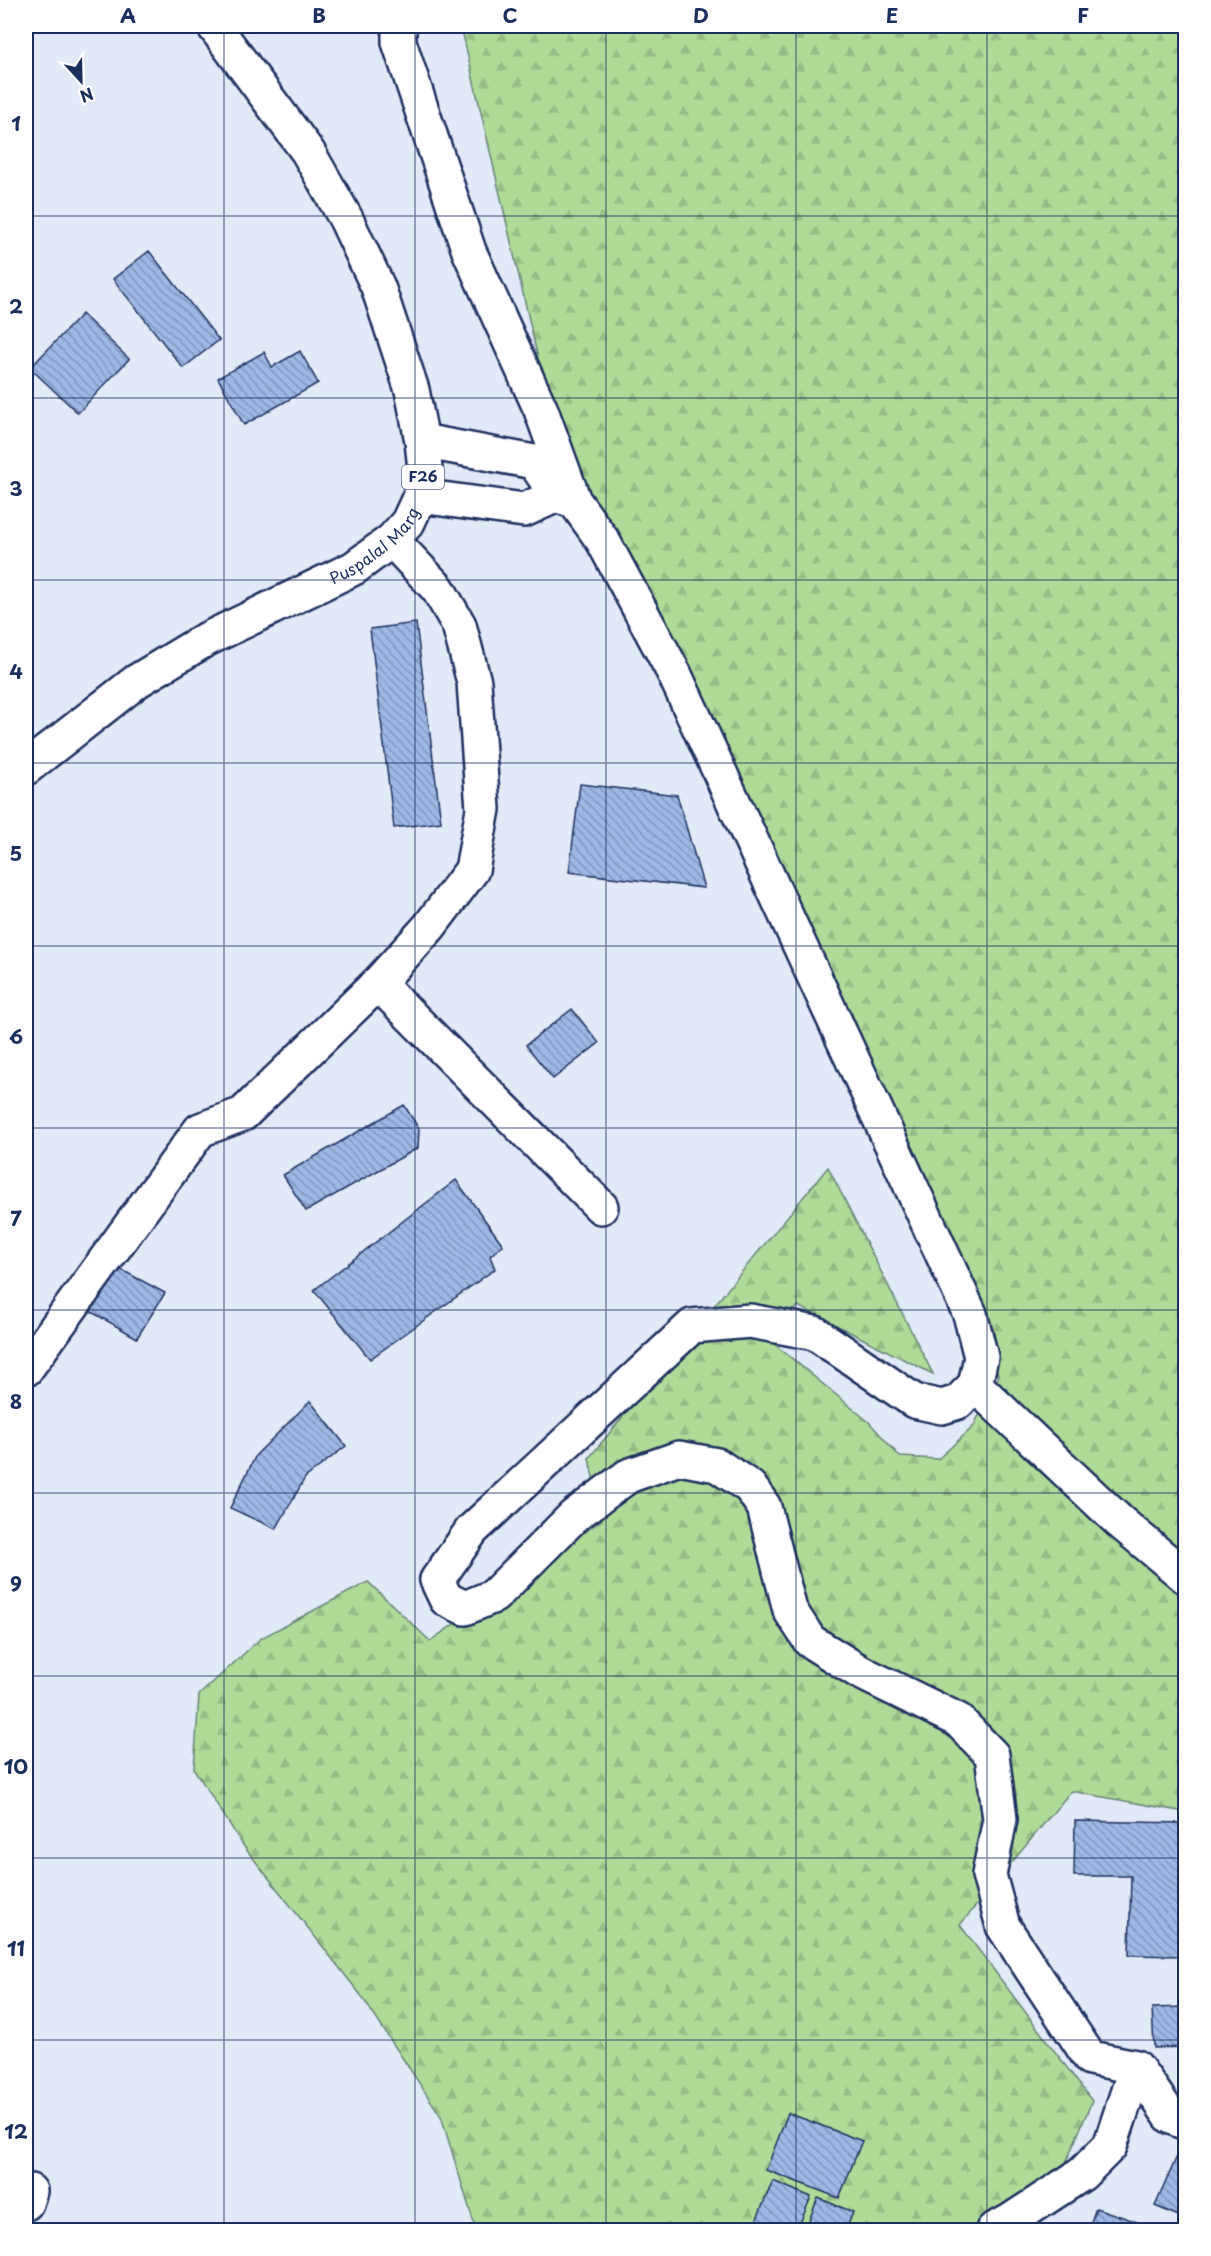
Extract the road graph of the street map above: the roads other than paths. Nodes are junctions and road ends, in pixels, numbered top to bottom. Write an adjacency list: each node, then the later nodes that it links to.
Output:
1 (214, 26): 3 (street, Puspalal Marg / F26)
2 (399, 26): 5 (street)
3 (422, 441): 4 (street, Puspalal Marg / F26); 5 (street)
4 (420, 496): 5 (street); 6 (street, Puspalal Marg / F26)
5 (566, 499): 11 (street)
6 (392, 540): 7 (street, Puspalal Marg / F26); 8 (street)
7 (26, 768)
8 (378, 983): 9 (street); 10 (street)
9 (601, 1207)
10 (26, 1370)
11 (975, 1385): 12 (street); 13 (street)
12 (1185, 1577)
13 (1136, 2067): 14 (street); 15 (street)
14 (1185, 2123)
15 (993, 2230)

